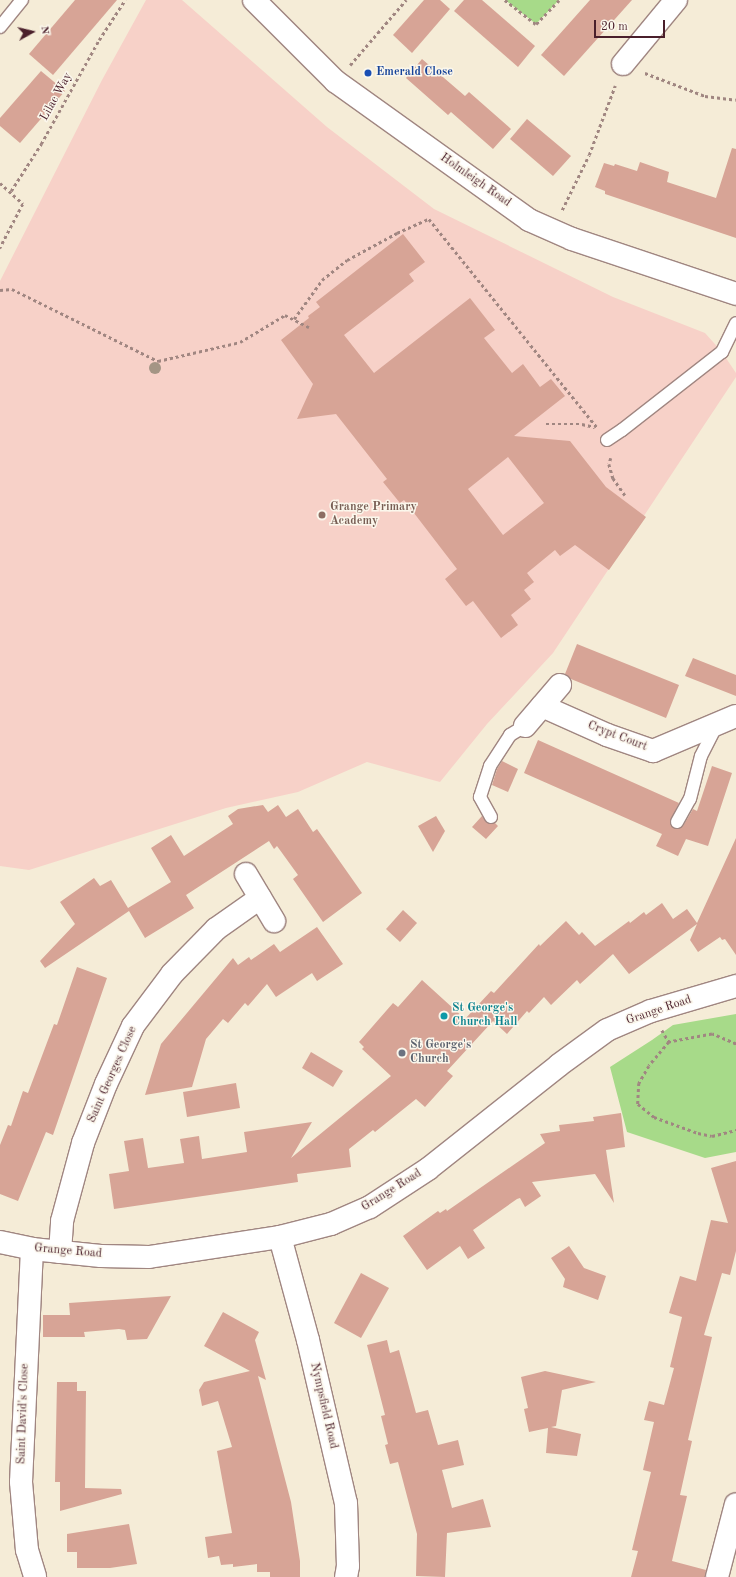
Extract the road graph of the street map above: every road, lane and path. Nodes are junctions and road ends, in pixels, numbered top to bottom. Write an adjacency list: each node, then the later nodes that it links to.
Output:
1 (22, 0): 8 (lane)
2 (125, 0): 13 (path, Lilac Way)
3 (254, 0): 10 (street, Holmleigh Road)
4 (406, 0): 10 (path)
5 (505, 0): 6 (path)
6 (559, 0)
7 (676, 0): 9 (street)
8 (0, 27)
9 (624, 64): 11 (path); 14 (path)
10 (335, 81): 14 (street, Holmleigh Road)
11 (736, 100)
12 (0, 183): 13 (path)
13 (11, 191): 15 (path)
14 (551, 230): 17 (street, Holmleigh Road)
15 (0, 248)
16 (0, 290): 18 (path)
17 (736, 294)
18 (294, 319): 20 (path); 22 (path)
19 (736, 323): 23 (lane)
20 (309, 327)
21 (546, 424): 22 (path)
22 (596, 427): 23 (path)
23 (607, 440): 24 (path)
24 (625, 495)
25 (560, 685): 26 (street)
26 (542, 706): 28 (street); 29 (street, Crypt Court)
27 (736, 716): 29 (street, Crypt Court)
28 (525, 726): 30 (lane)
29 (716, 726): 31 (lane)
30 (491, 817)
31 (677, 822)
32 (246, 874): 33 (street)
33 (260, 898): 34 (street); 41 (street, Saint Georges Close)
34 (274, 921)
35 (736, 986): 38 (street, Grange Road)
36 (736, 1044): 37 (path)
37 (736, 1130)
38 (280, 1237): 41 (street, Grange Road); 44 (street, Nympsfield Road)
39 (0, 1242): 40 (street, Grange Road)
40 (32, 1249): 41 (street, Grange Road); 43 (street, Saint David's Close)
41 (60, 1252)
42 (736, 1504): 45 (street)
43 (35, 1577)
44 (346, 1577)
45 (717, 1577)

